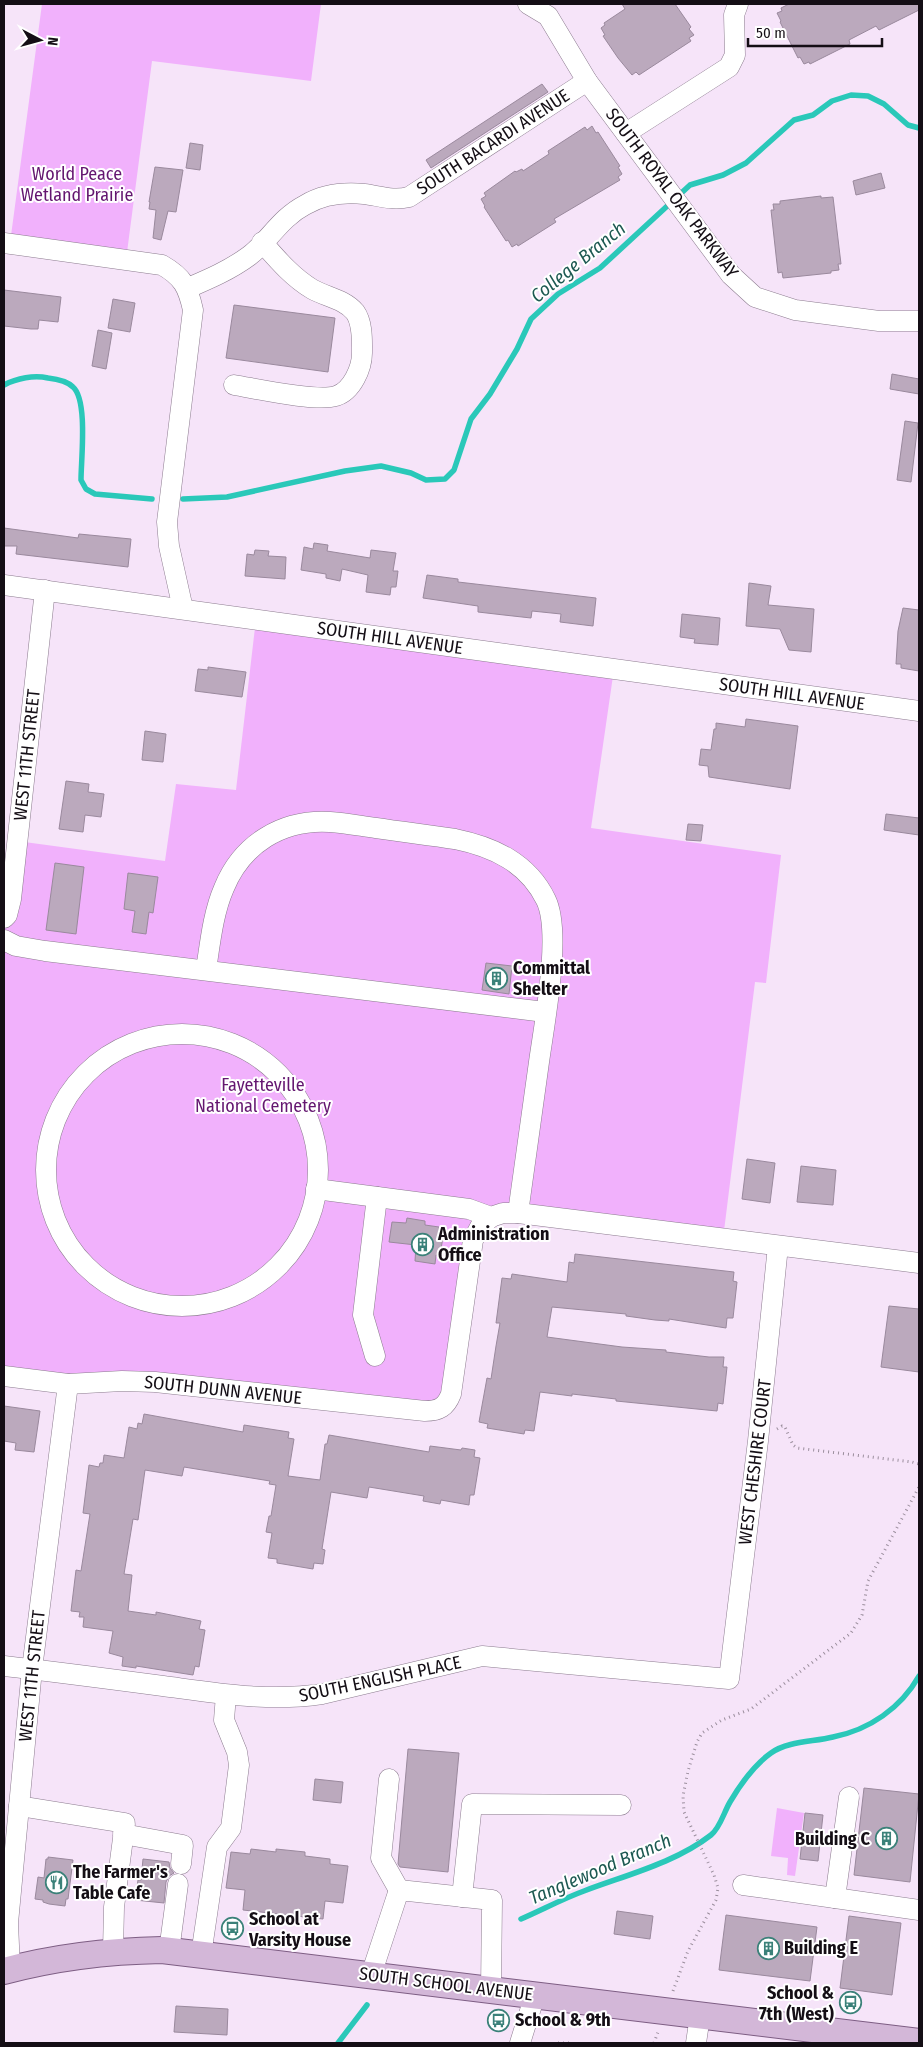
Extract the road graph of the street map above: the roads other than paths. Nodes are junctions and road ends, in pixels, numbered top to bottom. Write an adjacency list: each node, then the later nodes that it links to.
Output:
1 (528, 4): 3 (street, SOUTH ROYAL OAK PARKWAY)
2 (738, 4): 4 (street)
3 (587, 81): 4 (street, SOUTH ROYAL OAK PARKWAY); 5 (street, SOUTH BACARDI AVENUE)
4 (626, 133): 8 (street, SOUTH ROYAL OAK PARKWAY)
5 (262, 242): 7 (street, SOUTH BACARDI AVENUE); 9 (street)
6 (4, 243): 7 (street)
7 (188, 288): 12 (street)
8 (919, 321)
9 (234, 386)
10 (4, 585): 11 (street, SOUTH HILL AVENUE)
11 (45, 590): 12 (street, SOUTH HILL AVENUE); 14 (street, WEST 11TH STREET)
12 (183, 609): 13 (street, SOUTH HILL AVENUE)
13 (919, 712)
14 (4, 918)
15 (4, 940): 16 (street)
16 (206, 970): 17 (street); 17 (street)
17 (546, 1012): 20 (street)
18 (316, 1188): 18 (street); 19 (street)
19 (377, 1197): 21 (street); 24 (street)
20 (518, 1213): 21 (street); 22 (street)
21 (491, 1217): 26 (street, SOUTH DUNN AVENUE)
22 (778, 1246): 23 (street); 29 (street, WEST CHESHIRE COURT)
23 (919, 1263)
24 (375, 1356)
25 (4, 1376): 26 (street, SOUTH DUNN AVENUE)
26 (68, 1384): 28 (street, WEST 11TH STREET)
27 (4, 1666): 28 (street, SOUTH ENGLISH PLACE)
28 (32, 1669): 30 (street, SOUTH ENGLISH PLACE); 33 (street, WEST 11TH STREET)
29 (729, 1679): 30 (street, SOUTH ENGLISH PLACE)
30 (226, 1695): 47 (street)
31 (389, 1779): 40 (street)
32 (849, 1797): 42 (street)
33 (19, 1806): 35 (street, WEST 11TH STREET); 36 (street)
34 (621, 1806): 41 (street)
35 (10, 1832): 44 (street, WEST 11TH STREET)
36 (123, 1834): 37 (street); 45 (street)
37 (181, 1864)
38 (178, 1884): 46 (street)
39 (743, 1885): 42 (street)
40 (399, 1890): 41 (street); 49 (street)
41 (462, 1897): 50 (street)
42 (835, 1898): 43 (street)
43 (919, 1910)
44 (6, 1916): 48 (street, WEST 11TH STREET)
45 (113, 1951): 46 (main road, SOUTH SCHOOL AVENUE); 48 (main road, SOUTH SCHOOL AVENUE)
46 (169, 1951): 47 (main road, SOUTH SCHOOL AVENUE)
47 (201, 1954): 49 (main road, SOUTH SCHOOL AVENUE)
48 (7, 1970)
49 (371, 1975): 50 (main road, SOUTH SCHOOL AVENUE)
50 (491, 1990): 51 (main road, SOUTH SCHOOL AVENUE)
51 (535, 1995): 52 (main road, SOUTH SCHOOL AVENUE); 54 (street)
52 (700, 2016): 53 (main road, SOUTH SCHOOL AVENUE); 55 (street)
53 (919, 2042)
54 (520, 2043)
55 (696, 2043)

